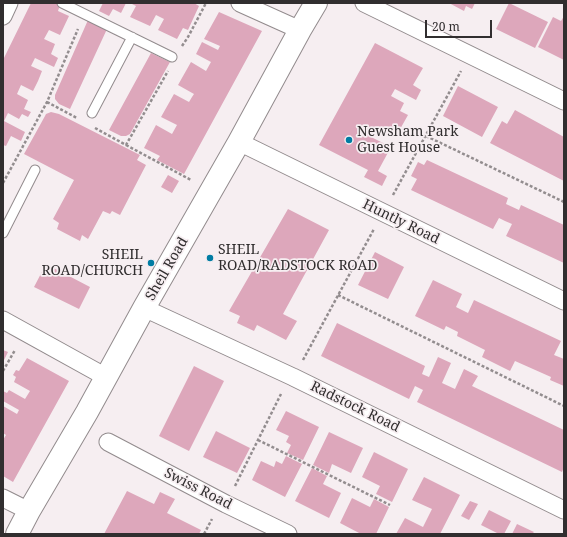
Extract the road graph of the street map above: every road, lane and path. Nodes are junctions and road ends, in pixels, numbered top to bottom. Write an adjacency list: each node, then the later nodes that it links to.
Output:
1 (9, 3): 8 (street)
2 (62, 3): 7 (lane)
3 (206, 3): 11 (path)
4 (240, 3): 9 (street)
5 (316, 3): 9 (main road, Sheil Road)
6 (364, 3): 12 (street)
7 (84, 14): 10 (lane); 13 (path)
8 (3, 16)
9 (300, 30): 18 (main road, Sheil Road)
10 (132, 37): 11 (lane); 14 (lane)
11 (172, 57): 19 (path)
12 (564, 101)
13 (47, 102): 15 (path); 21 (path)
14 (92, 113)
15 (80, 120)
16 (93, 127): 19 (path)
17 (426, 136): 23 (path)
18 (239, 142): 22 (main road, Sheil Road); 26 (street, Huntly Road)
19 (126, 146): 22 (path)
20 (36, 170): 24 (lane)
21 (3, 183)
22 (211, 191): 27 (main road, Sheil Road)
23 (564, 202)
24 (3, 233)
25 (338, 295): 31 (path)
26 (564, 301)
27 (144, 308): 29 (street, Radstock Road); 30 (main road, Sheil Road)
28 (3, 320): 30 (street)
29 (291, 376): 32 (path); 37 (street, Radstock Road)
30 (106, 377): 38 (main road, Sheil Road)
31 (564, 406)
32 (258, 440): 35 (path); 36 (path)
33 (108, 442): 35 (street, Swiss Road)
34 (3, 498): 38 (street)
35 (226, 504): 40 (street, Swiss Road)
36 (390, 505)
37 (564, 510)
38 (29, 511): 39 (main road, Sheil Road)
39 (16, 534)
40 (288, 534)

